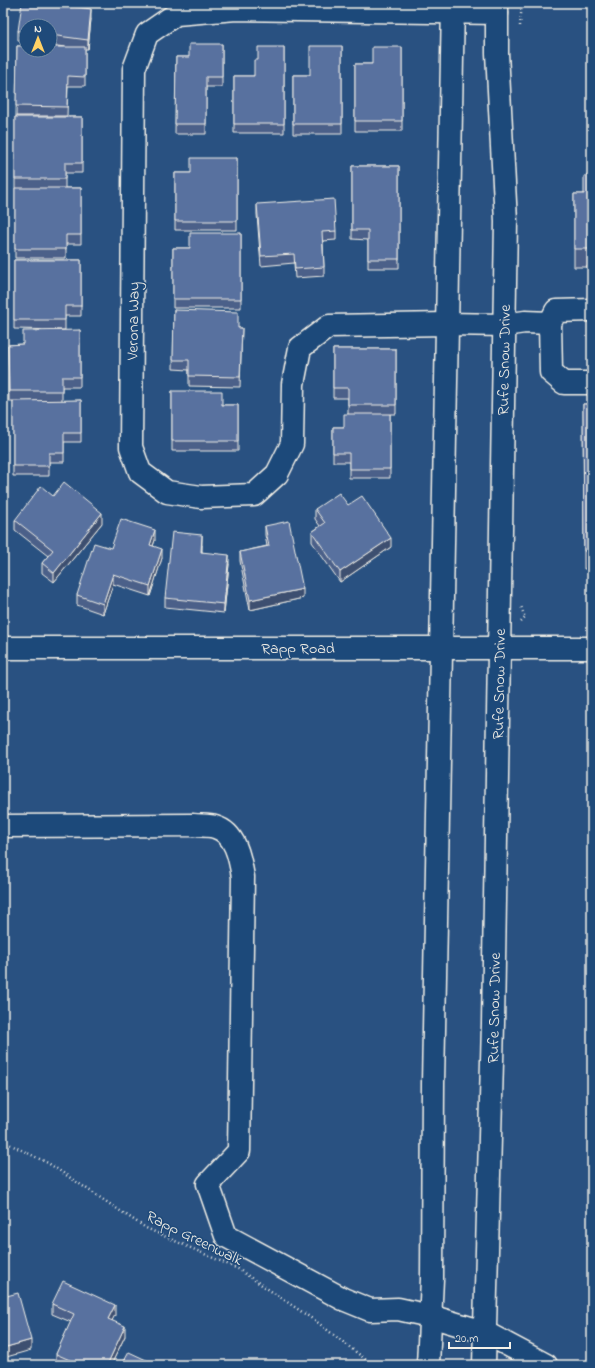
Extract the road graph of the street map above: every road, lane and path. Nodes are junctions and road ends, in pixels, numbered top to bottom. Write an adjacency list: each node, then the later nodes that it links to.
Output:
1 (453, 7): 2 (main road, Verona Way); 5 (main road); 5 (main road, Verona Way)
2 (497, 8): 6 (main road, Rufe Snow Drive)
3 (592, 310): 4 (main road)
4 (550, 323): 6 (main road, Verona Way); 7 (main road)
5 (446, 324): 6 (main road, Verona Way); 8 (main road)
6 (504, 325): 10 (main road, Rufe Snow Drive)
7 (592, 383)
8 (442, 647): 9 (main road, Rapp Road); 10 (main road, Rapp Road); 14 (main road)
9 (3, 648)
10 (499, 648): 11 (main road, Rapp Road); 15 (main road, Rufe Snow Drive)
11 (592, 648)
12 (3, 826): 14 (main road)
13 (3, 1141): 16 (path, Rapp Greenwalk)
14 (430, 1316): 15 (main road); 17 (main road)
15 (484, 1332): 18 (main road, Rufe Snow Drive); 19 (main road)
16 (369, 1365)
17 (428, 1365)
18 (484, 1365)
19 (546, 1365)

